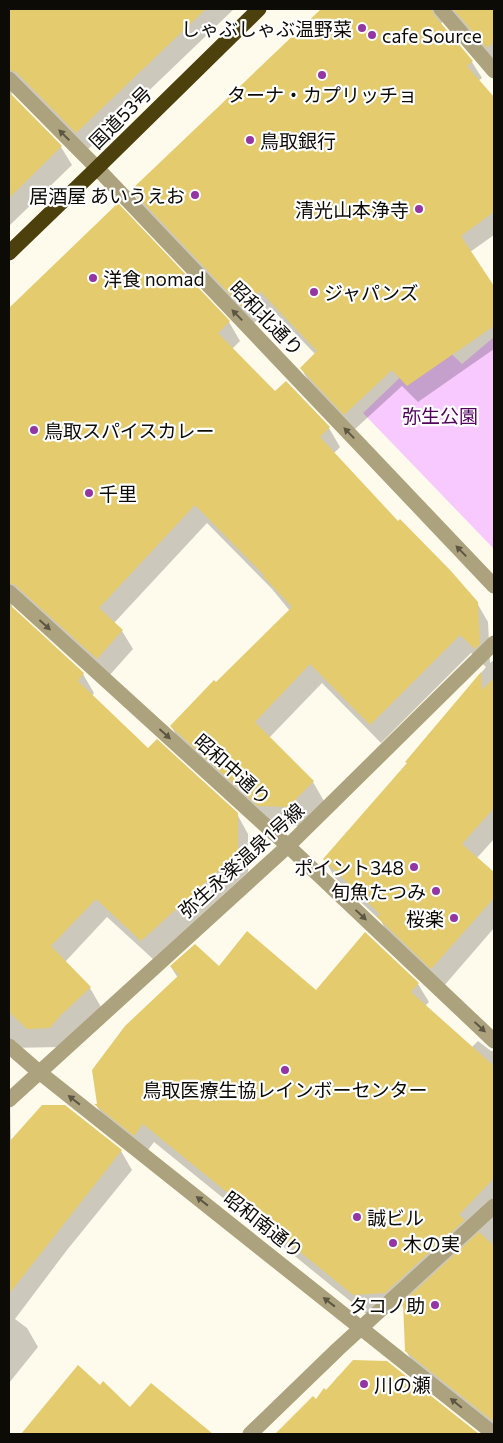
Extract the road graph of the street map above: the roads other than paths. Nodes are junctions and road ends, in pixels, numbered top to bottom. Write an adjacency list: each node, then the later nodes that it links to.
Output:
1 (259, 9): 5 (highway, 国道53号)
2 (441, 9): 3 (street)
3 (494, 70)
4 (9, 79): 5 (street, 昭和北通り, one-way to 4)
5 (97, 168): 6 (highway, 国道53号); 7 (street, 昭和北通り, one-way to 5)
6 (9, 253)
7 (494, 586)
8 (9, 592): 10 (street, 昭和中通り, one-way to 10)
9 (494, 643): 10 (street, 弥生永楽温泉1号線)
10 (288, 846): 11 (street, 昭和中通り, one-way to 11); 13 (street, 弥生永楽温泉1号線)
11 (494, 1040)
12 (9, 1046): 13 (street, 昭和南通り)
13 (39, 1072): 14 (street, 弥生永楽温泉1号線); 16 (street, 昭和南通り, one-way to 13)
14 (9, 1100)
15 (494, 1206): 16 (street)
16 (362, 1327): 17 (street); 18 (street, 昭和南通り, one-way to 16)
17 (250, 1434)
18 (494, 1434)

